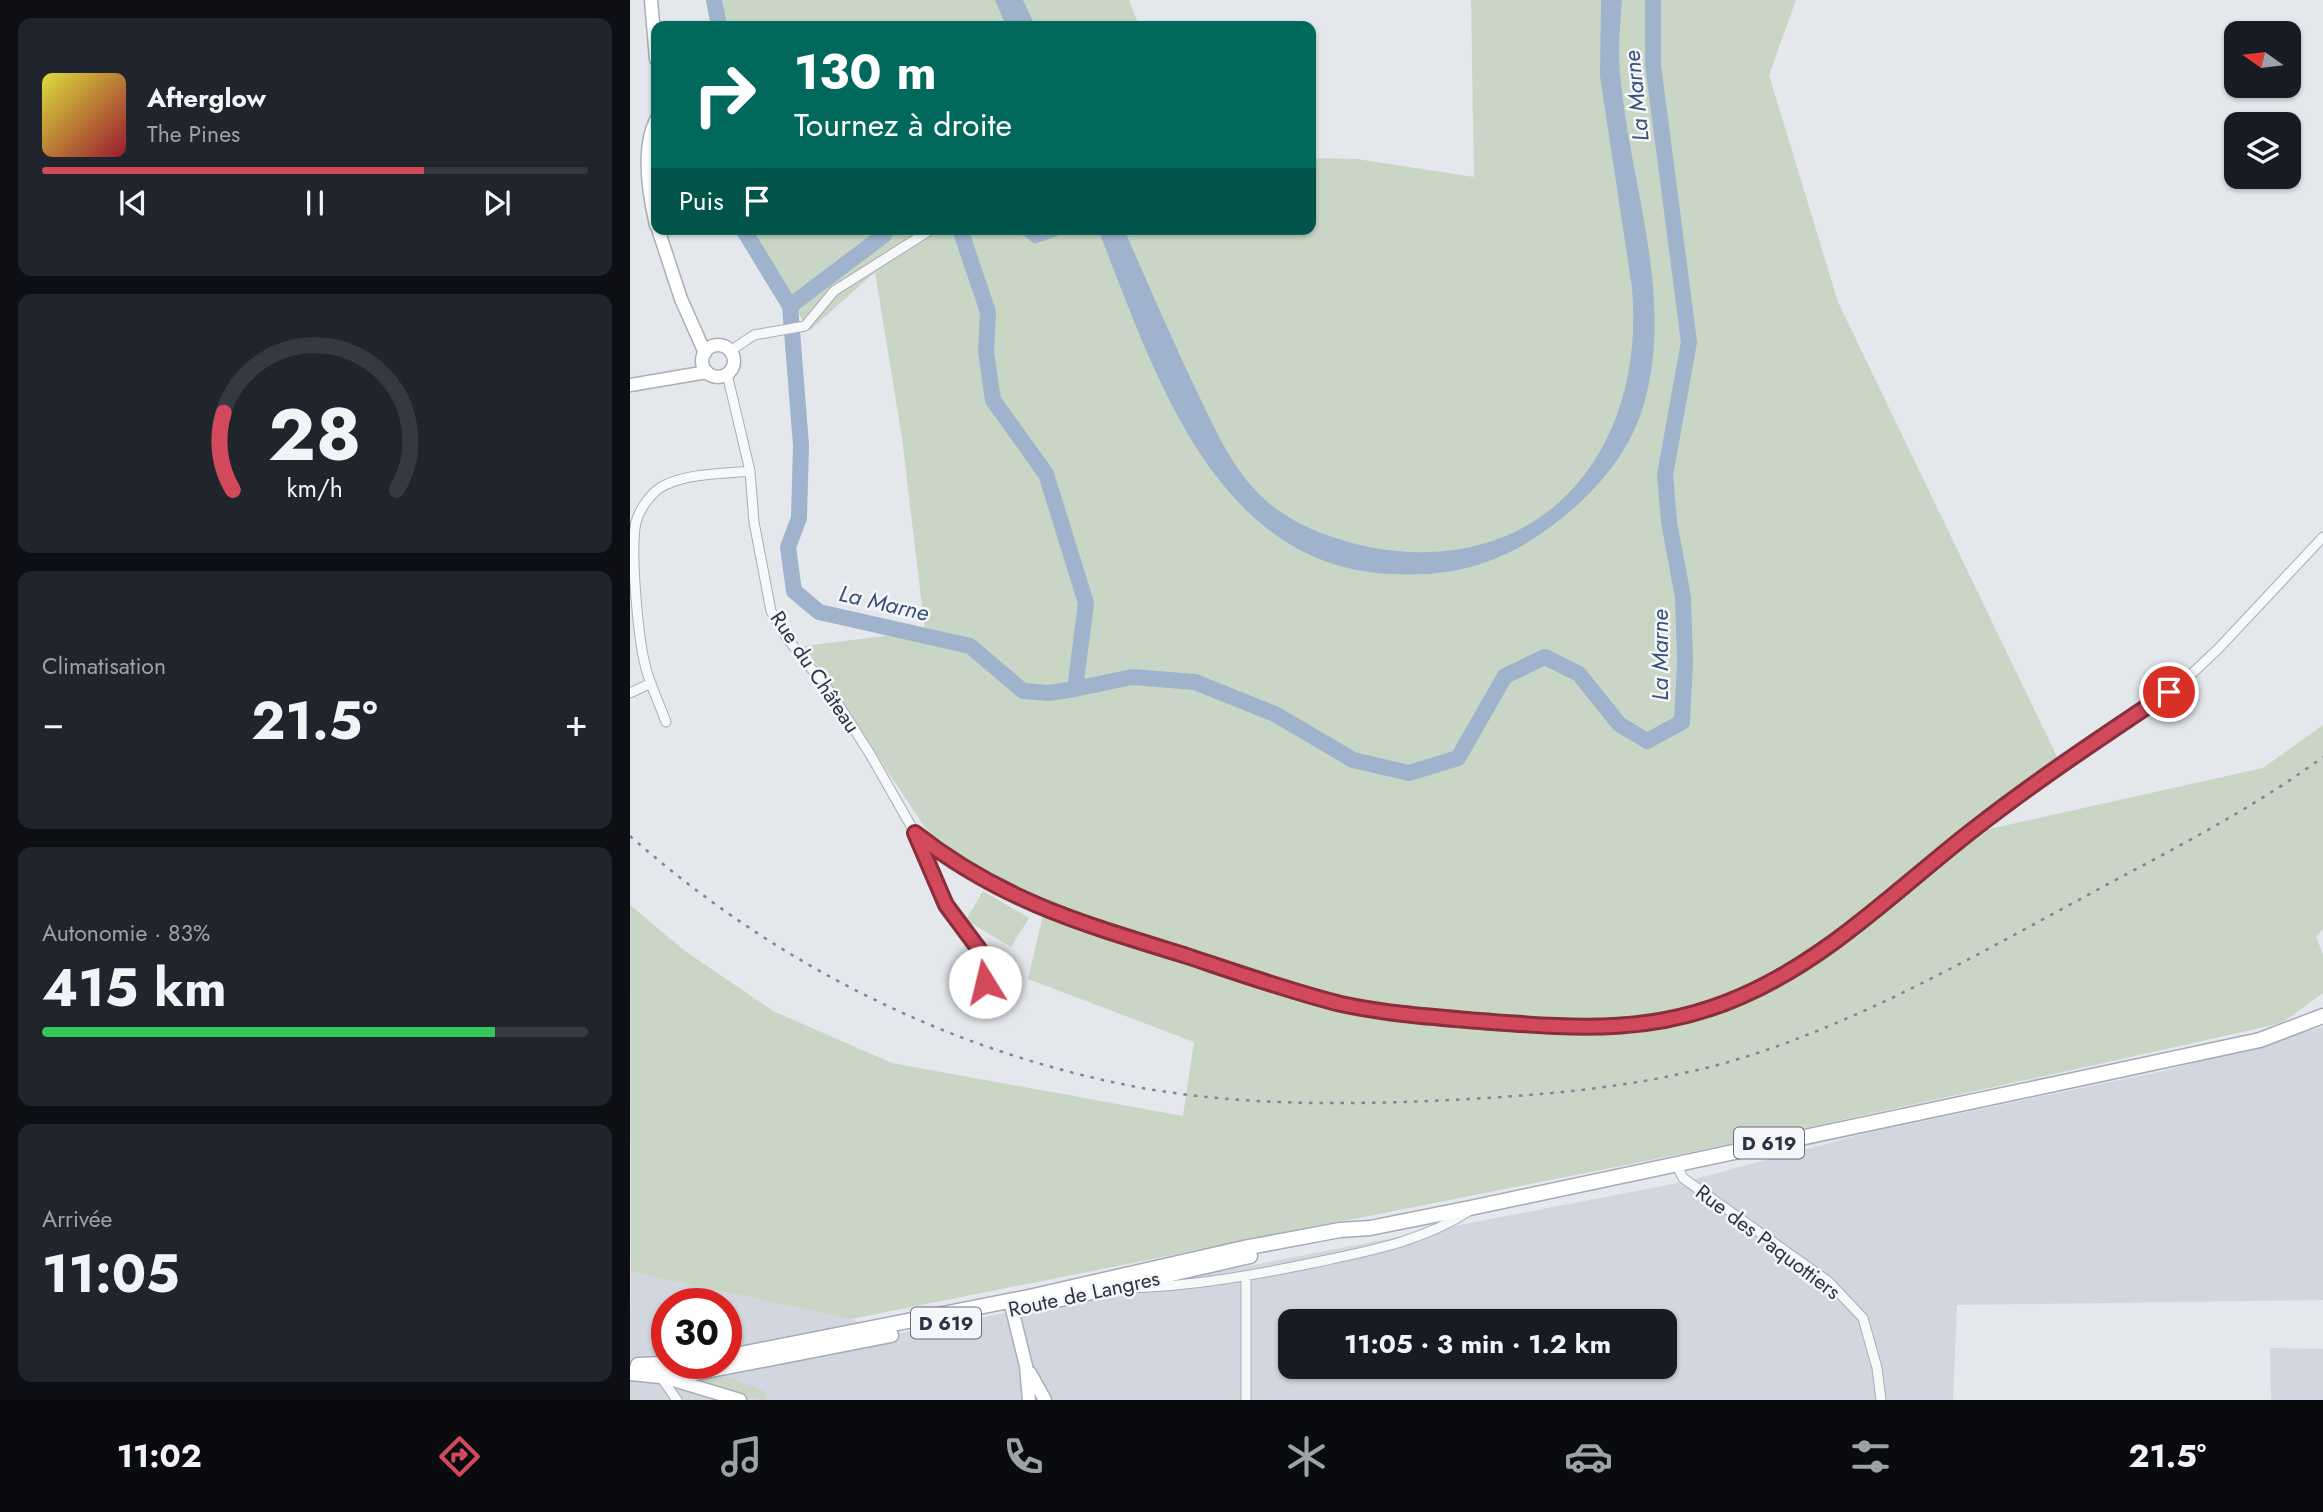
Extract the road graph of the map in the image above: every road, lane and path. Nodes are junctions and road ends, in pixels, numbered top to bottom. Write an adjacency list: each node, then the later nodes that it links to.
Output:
1 (651, 0): 2 (street)
2 (653, 21)
3 (651, 136): 4 (street)
4 (651, 200)
5 (660, 235): 8 (street)
6 (923, 235): 7 (street)
7 (730, 351): 8 (street); 10 (street)
8 (705, 353): 9 (street)
9 (707, 372): 10 (street); 11 (street)
10 (727, 374): 12 (street, Rue du Château)
11 (630, 385)
12 (750, 471): 14 (street); 18 (street, Rue du Château)
13 (2323, 537): 18 (street)
14 (632, 603): 15 (street)
15 (651, 683): 16 (street); 17 (street)
16 (630, 693)
17 (666, 722)
18 (915, 833): 19 (street)
19 (980, 1000)
20 (2323, 1016): 21 (main road, D 619)
21 (1676, 1164): 22 (main road, D 619); 41 (street, Rue des Paquottiers)
22 (1475, 1207): 23 (main road, D 619); 24 (street)
23 (1370, 1228): 25 (main road, Route de Langres / D 619); 26 (main road, D 619)
24 (1246, 1277): 25 (street); 40 (street)
25 (1108, 1289): 26 (main road, Route de Langres / D 619)
26 (1011, 1305): 27 (main road, D 619); 30 (main road, Route de Langres / D 619); 31 (street)
27 (742, 1354)
28 (630, 1364): 29 (main road)
29 (651, 1364)
30 (742, 1364)
31 (1026, 1366): 38 (street); 39 (street)
32 (630, 1373): 33 (main road, Route de Langres / D 619)
33 (651, 1375)
34 (662, 1379): 36 (street)
35 (670, 1379): 37 (street)
36 (677, 1400)
37 (740, 1400)
38 (1030, 1400)
39 (1045, 1400)
40 (1246, 1400)
41 (1881, 1400)

